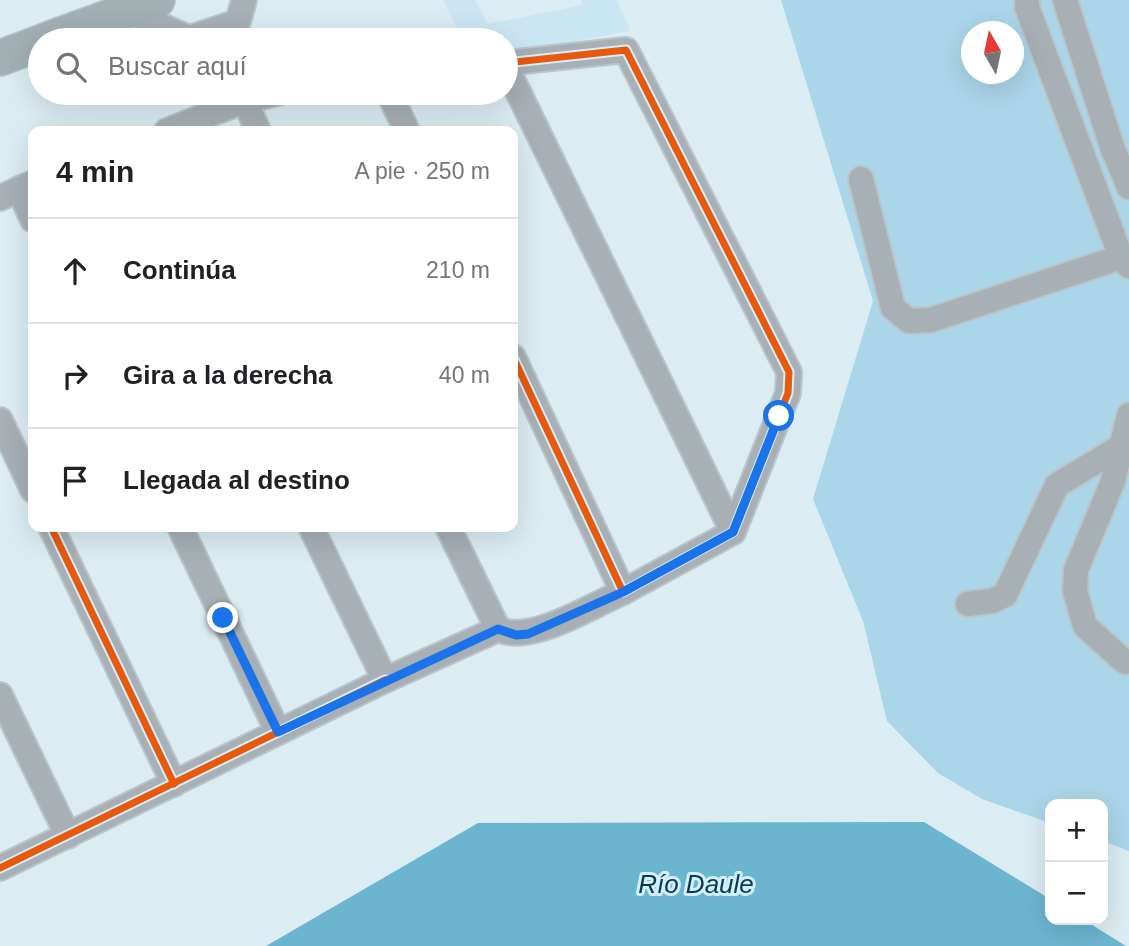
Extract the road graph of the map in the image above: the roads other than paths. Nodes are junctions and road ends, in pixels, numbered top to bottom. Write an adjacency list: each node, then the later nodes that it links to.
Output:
1 (1027, 0): 22 (street)
2 (1065, 0): 19 (street)
3 (142, 5): 5 (highway); 6 (street)
4 (237, 21): 7 (street)
5 (80, 28)
6 (176, 28)
7 (220, 28)
8 (28, 48): 9 (highway)
9 (0, 58)
10 (518, 64): 32 (street)
11 (518, 90): 32 (street)
12 (221, 105): 15 (street)
13 (245, 105): 16 (street)
14 (395, 105): 17 (street)
15 (177, 126)
16 (255, 126)
17 (405, 126)
18 (861, 179): 22 (street)
19 (1129, 187)
20 (17, 190): 21 (street)
21 (28, 211)
22 (1125, 261)
23 (518, 368): 33 (street)
24 (1129, 415): 26 (street)
25 (0, 420): 27 (street)
26 (1122, 446): 34 (street); 36 (street)
27 (28, 479)
28 (53, 532): 40 (street)
29 (182, 532): 39 (street)
30 (313, 532): 37 (street)
31 (450, 532): 35 (street)
32 (733, 532): 33 (street)
33 (623, 592): 35 (street)
34 (968, 604)
35 (498, 629): 37 (street)
36 (1125, 662)
37 (385, 680): 39 (street)
38 (0, 695): 41 (street)
39 (278, 732): 40 (street)
40 (174, 784): 41 (street)
41 (68, 836): 42 (street)
42 (0, 868)

